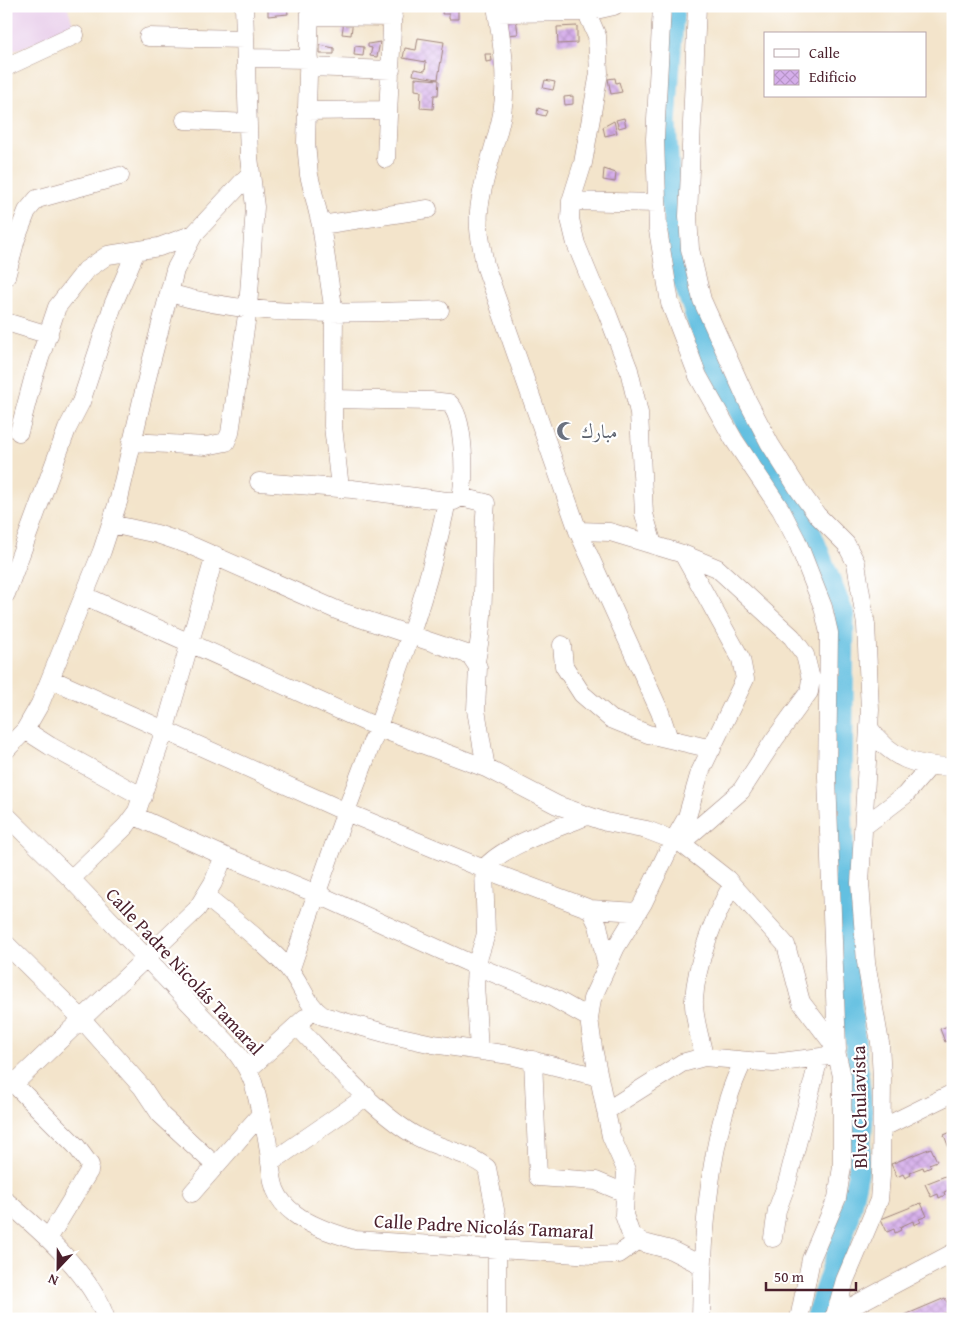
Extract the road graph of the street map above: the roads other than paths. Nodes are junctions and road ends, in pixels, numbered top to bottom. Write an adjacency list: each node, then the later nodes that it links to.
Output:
1 (244, 6): 11 (street)
2 (614, 6): 5 (street)
3 (662, 6): 24 (street)
4 (697, 6): 55 (street, Blvd Chulavista)
5 (585, 9): 6 (street); 23 (street)
6 (497, 10): 43 (street)
7 (310, 11): 8 (street); 13 (street)
8 (393, 12): 15 (street)
9 (75, 35): 14 (street)
10 (148, 37): 11 (street)
11 (245, 38): 12 (street)
12 (246, 58): 13 (street); 19 (street)
13 (309, 63): 15 (street); 17 (street)
14 (6, 67)
15 (391, 70): 16 (street)
16 (388, 110): 17 (street); 20 (street)
17 (306, 111): 26 (street)
18 (185, 120): 19 (street)
19 (248, 123): 21 (street)
20 (386, 159)
21 (250, 174): 27 (street); 31 (street)
22 (120, 176): 29 (street)
23 (571, 201): 24 (street); 44 (street)
24 (657, 203): 89 (street)
25 (428, 209): 26 (street)
26 (321, 225): 33 (street)
27 (194, 234): 28 (street); 30 (street)
28 (136, 251): 35 (street); 47 (street)
29 (6, 277)
30 (169, 293): 31 (street); 38 (street)
31 (248, 308): 33 (street); 38 (street)
32 (440, 310): 33 (street)
33 (334, 313): 36 (street)
34 (6, 322): 35 (street)
35 (49, 334): 37 (street)
36 (332, 399): 40 (street); 41 (street)
37 (19, 432)
38 (131, 442): 42 (street)
39 (259, 482): 40 (street)
40 (340, 488): 41 (street)
41 (454, 499): 49 (street); 52 (street)
42 (111, 524): 46 (street); 48 (street)
43 (578, 531): 44 (street); 58 (street)
44 (653, 545): 45 (street)
45 (682, 554): 59 (street); 70 (street)
46 (215, 555): 49 (street); 50 (street)
47 (6, 594)
48 (85, 596): 50 (street); 53 (street)
49 (412, 636): 52 (street); 54 (street)
50 (191, 643): 54 (street); 56 (street)
51 (562, 645): 58 (street)
52 (476, 662): 63 (street)
53 (51, 679): 56 (street); 57 (street)
54 (379, 728): 63 (street); 65 (street)
55 (869, 728): 61 (street); 69 (street, Blvd Chulavista)
56 (165, 729): 64 (street); 65 (street)
57 (25, 730): 60 (street); 64 (street)
58 (669, 739): 59 (street)
59 (712, 749): 70 (street)
60 (6, 750)
61 (929, 766): 62 (street); 69 (street)
62 (953, 767)
63 (486, 768): 68 (street)
64 (143, 797): 67 (street)
65 (346, 812): 72 (street); 75 (street)
66 (6, 815): 73 (street, Calle Padre Nicolás Tamaral)
67 (135, 816): 71 (street); 73 (street)
68 (587, 816): 70 (street); 72 (street)
69 (863, 827): 101 (street, Blvd Chulavista)
70 (678, 841): 74 (street); 78 (street)
71 (224, 856): 75 (street); 76 (street)
72 (484, 869): 77 (street); 81 (street)
73 (71, 878): 80 (street, Calle Padre Nicolás Tamaral)
74 (732, 885): 89 (street); 90 (street)
75 (316, 894): 81 (street); 83 (street)
76 (206, 897): 80 (street); 83 (street)
77 (590, 909): 78 (street); 82 (street)
78 (638, 912): 82 (street)
79 (6, 944): 85 (street)
80 (148, 957): 85 (street); 94 (street, Calle Padre Nicolás Tamaral)
81 (476, 966): 86 (street); 88 (street)
82 (607, 967): 86 (street)
83 (290, 971): 84 (street)
84 (315, 1009): 87 (street); 88 (street)
85 (81, 1018): 96 (street); 103 (street)
86 (589, 1018): 95 (street)
87 (297, 1026): 94 (street); 98 (street)
88 (479, 1050): 92 (street)
89 (837, 1055): 91 (street); 117 (street)
90 (704, 1057): 93 (street); 99 (street)
91 (819, 1058): 93 (street); 107 (street)
92 (533, 1060): 95 (street); 105 (street)
93 (743, 1062): 112 (street)
94 (249, 1069): 100 (street, Calle Padre Nicolás Tamaral)
95 (599, 1077): 99 (street)
96 (10, 1080): 108 (street)
97 (953, 1092): 101 (street)
98 (367, 1096): 102 (street); 110 (street)
99 (606, 1111): 105 (street)
100 (261, 1114): 102 (street, Calle Padre Nicolás Tamaral); 103 (street)
101 (882, 1128): 113 (street, Blvd Chulavista)
102 (270, 1163): 110 (street, Calle Padre Nicolás Tamaral)
103 (216, 1166): 104 (street)
104 (192, 1193)
105 (625, 1193): 109 (street)
106 (6, 1201): 108 (street)
107 (773, 1238)
108 (48, 1240): 114 (street)
109 (638, 1240): 110 (street, Calle Padre Nicolás Tamaral); 112 (street)
110 (497, 1249): 115 (street)
111 (953, 1253): 113 (street)
112 (703, 1266): 116 (street)
113 (834, 1318)
114 (106, 1319)
115 (497, 1319)
116 (701, 1319)
117 (798, 1319)

